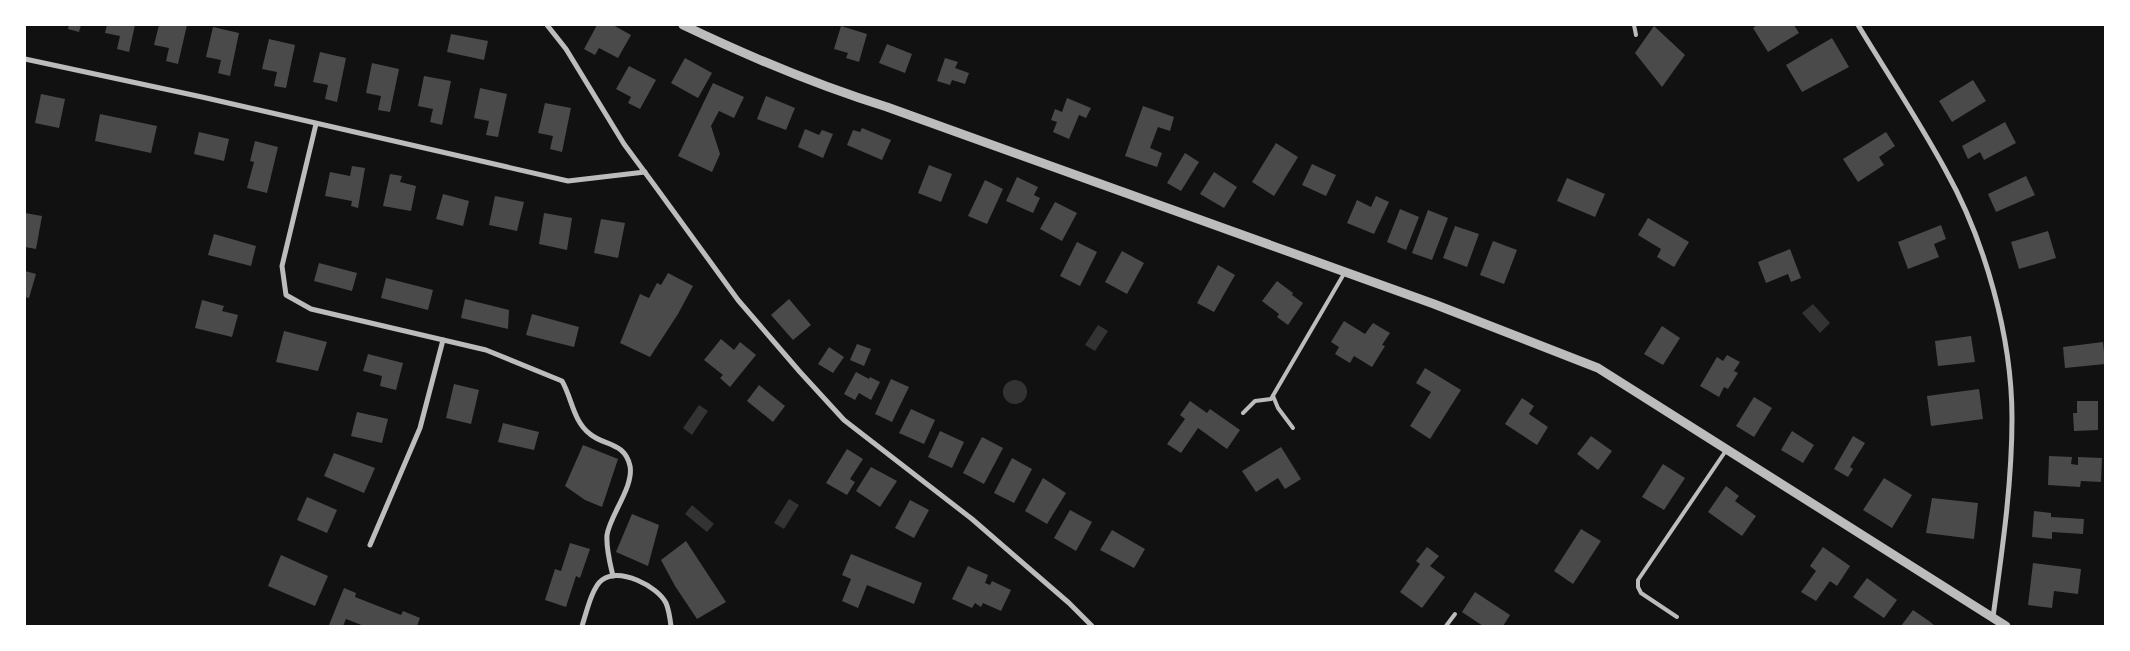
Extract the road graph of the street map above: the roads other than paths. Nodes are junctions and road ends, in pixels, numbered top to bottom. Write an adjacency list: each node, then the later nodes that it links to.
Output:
1 (547, 25): 8 (street)
2 (683, 25): 9 (street)
3 (1634, 25): 5 (lane)
4 (1858, 25): 19 (street)
5 (1636, 35)
6 (25, 58): 7 (street)
7 (316, 124): 8 (street); 10 (street)
8 (644, 172): 22 (street)
9 (1345, 272): 11 (lane); 14 (street)
10 (443, 340): 15 (street); 16 (street)
11 (1273, 396): 12 (lane); 13 (lane)
12 (1244, 413)
13 (1292, 428)
14 (1727, 449): 18 (lane); 19 (street)
15 (370, 545)
16 (613, 576): 20 (street); 21 (street)
17 (1455, 614): 23 (lane)
18 (1676, 617)
19 (1992, 618): 24 (street)
20 (582, 626)
21 (671, 626)
22 (1092, 626)
23 (1446, 626)
24 (2006, 626)

